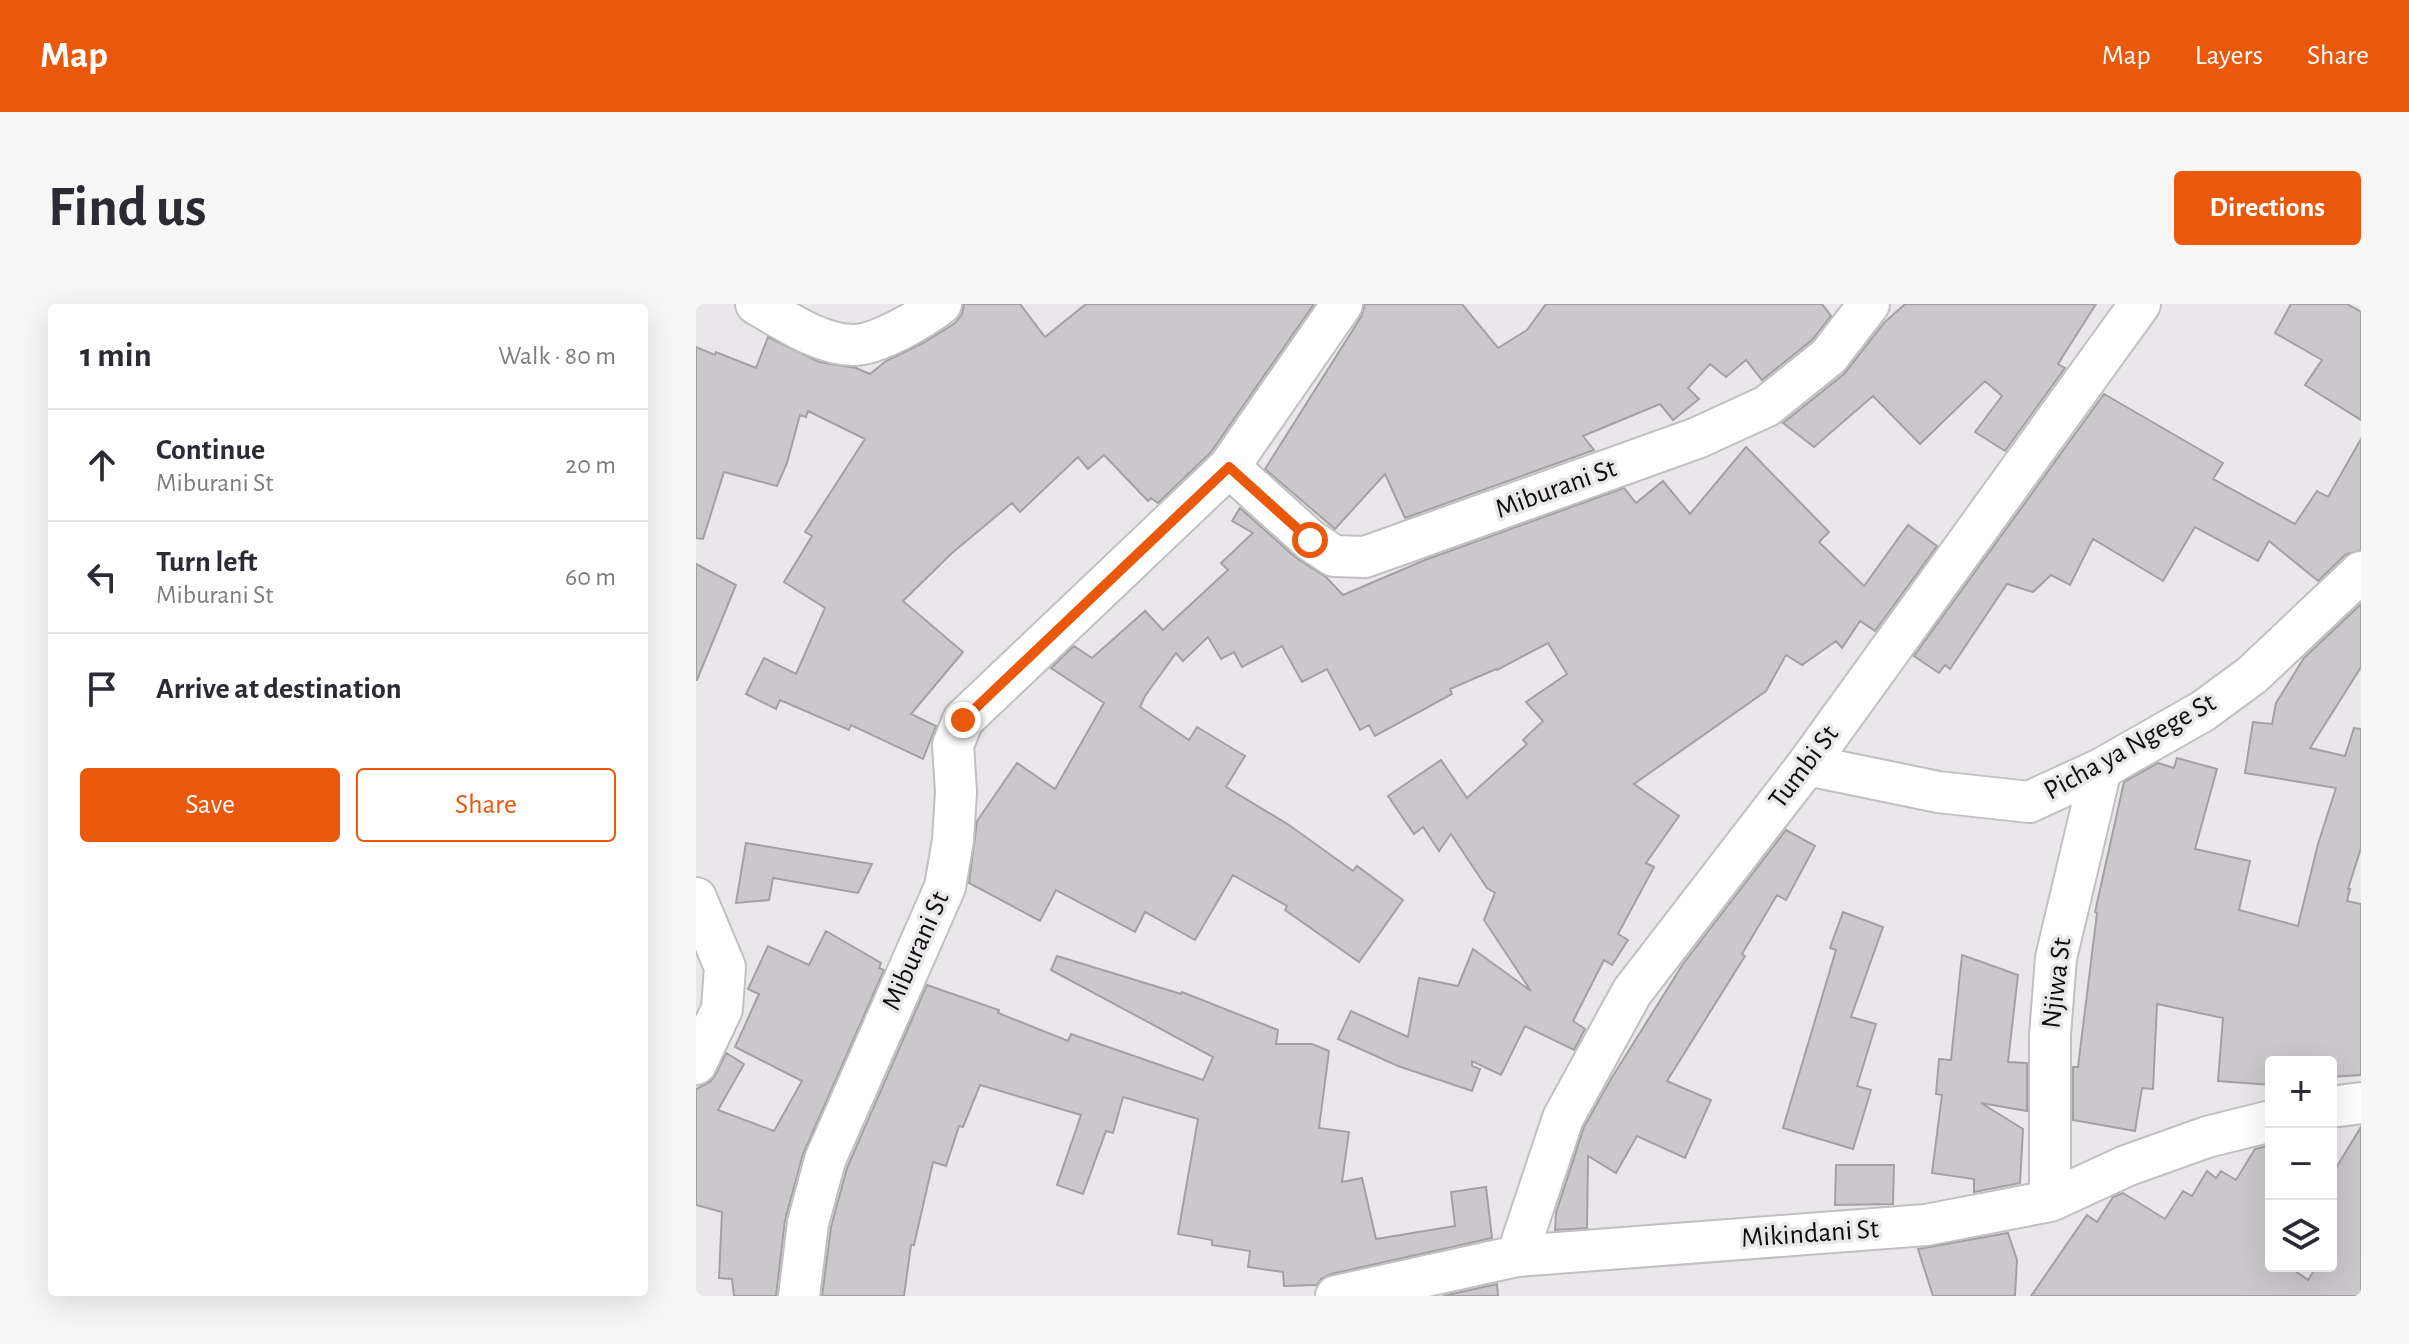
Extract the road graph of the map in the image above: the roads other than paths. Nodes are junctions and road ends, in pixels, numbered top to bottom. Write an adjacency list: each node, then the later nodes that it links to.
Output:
1 (756, 304): 2 (street)
2 (941, 304)
3 (1342, 304): 6 (street, Miburani St)
4 (1869, 304): 6 (street, Miburani St)
5 (2140, 304): 8 (street, Tumbi St)
6 (1229, 467): 17 (street, Miburani St)
7 (2361, 572): 9 (street, Picha ya Ngege St)
8 (1807, 765): 9 (street, Picha ya Ngege St); 16 (street, Tumbi St)
9 (2101, 769): 15 (street, Njiwa St)
10 (696, 898): 11 (street)
11 (696, 1064)
12 (2361, 1103): 13 (street)
13 (2337, 1106)
14 (2265, 1122): 15 (street, Mikindani St)
15 (2050, 1201): 16 (street, Mikindani St)
16 (1517, 1256): 18 (street, Mikindani St)
17 (799, 1296)
18 (1336, 1296)

